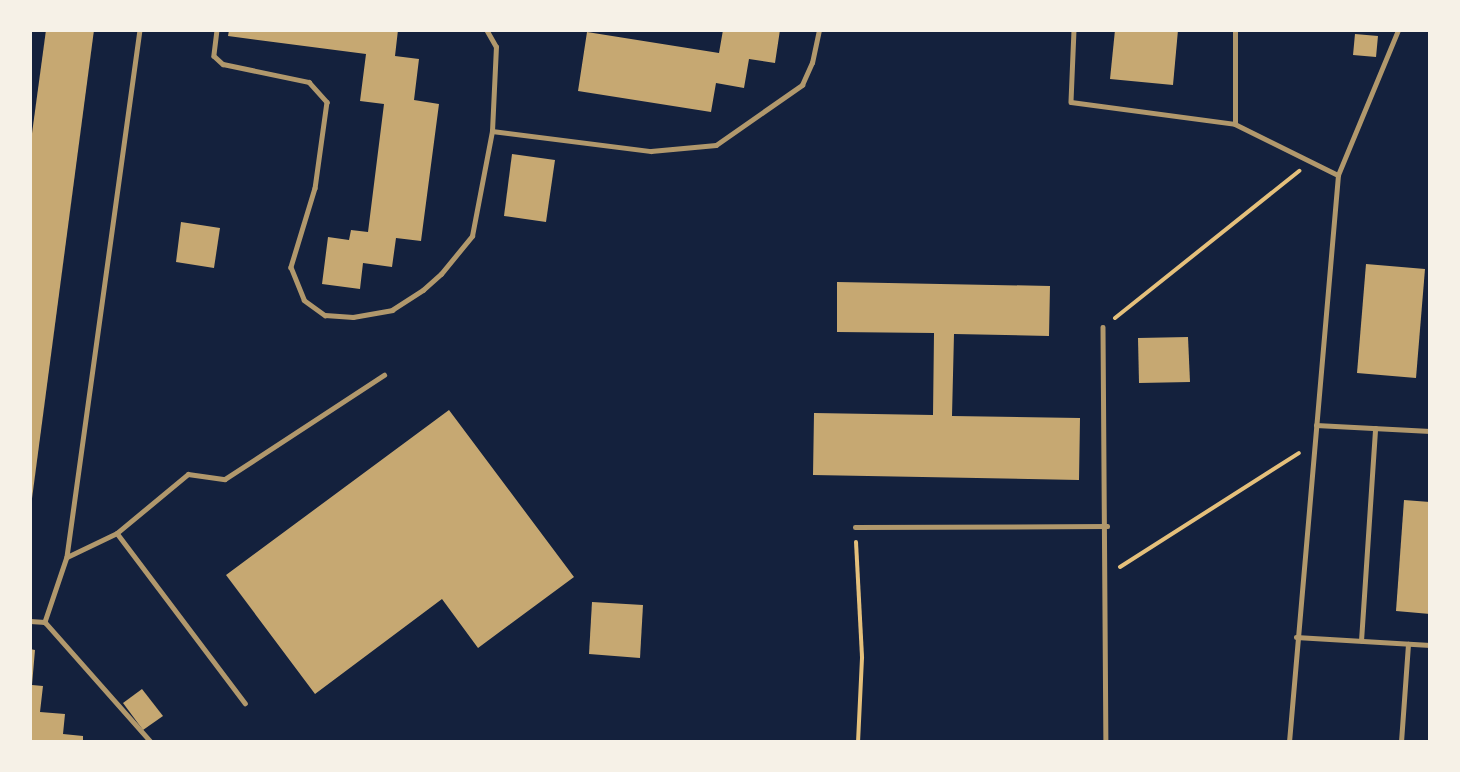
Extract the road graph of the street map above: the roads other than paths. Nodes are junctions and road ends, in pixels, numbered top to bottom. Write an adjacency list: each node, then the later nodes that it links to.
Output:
1 (140, 30): 19 (lane)
2 (216, 30): 9 (lane)
3 (486, 30): 9 (lane)
4 (819, 30): 9 (lane)
5 (1074, 30): 8 (lane)
6 (1235, 30): 8 (lane)
7 (1398, 30): 10 (lane)
8 (1235, 124): 10 (lane)
9 (492, 131)
10 (1338, 175): 13 (lane)
11 (1104, 327): 16 (lane)
12 (384, 375): 18 (lane)
13 (1316, 425): 14 (lane); 22 (lane)
14 (1375, 428): 15 (lane); 23 (lane)
15 (1430, 431)
16 (1107, 526): 17 (lane); 28 (lane)
17 (855, 527)
18 (117, 533): 19 (lane); 26 (lane)
19 (67, 557): 21 (lane)
20 (30, 621): 21 (lane)
21 (45, 622): 27 (lane)
22 (1296, 637): 23 (lane); 29 (lane)
23 (1361, 641): 24 (lane)
24 (1408, 644): 25 (lane); 30 (lane)
25 (1430, 645)
26 (245, 703)
27 (151, 742)
28 (1106, 742)
29 (1289, 742)
30 (1401, 742)

